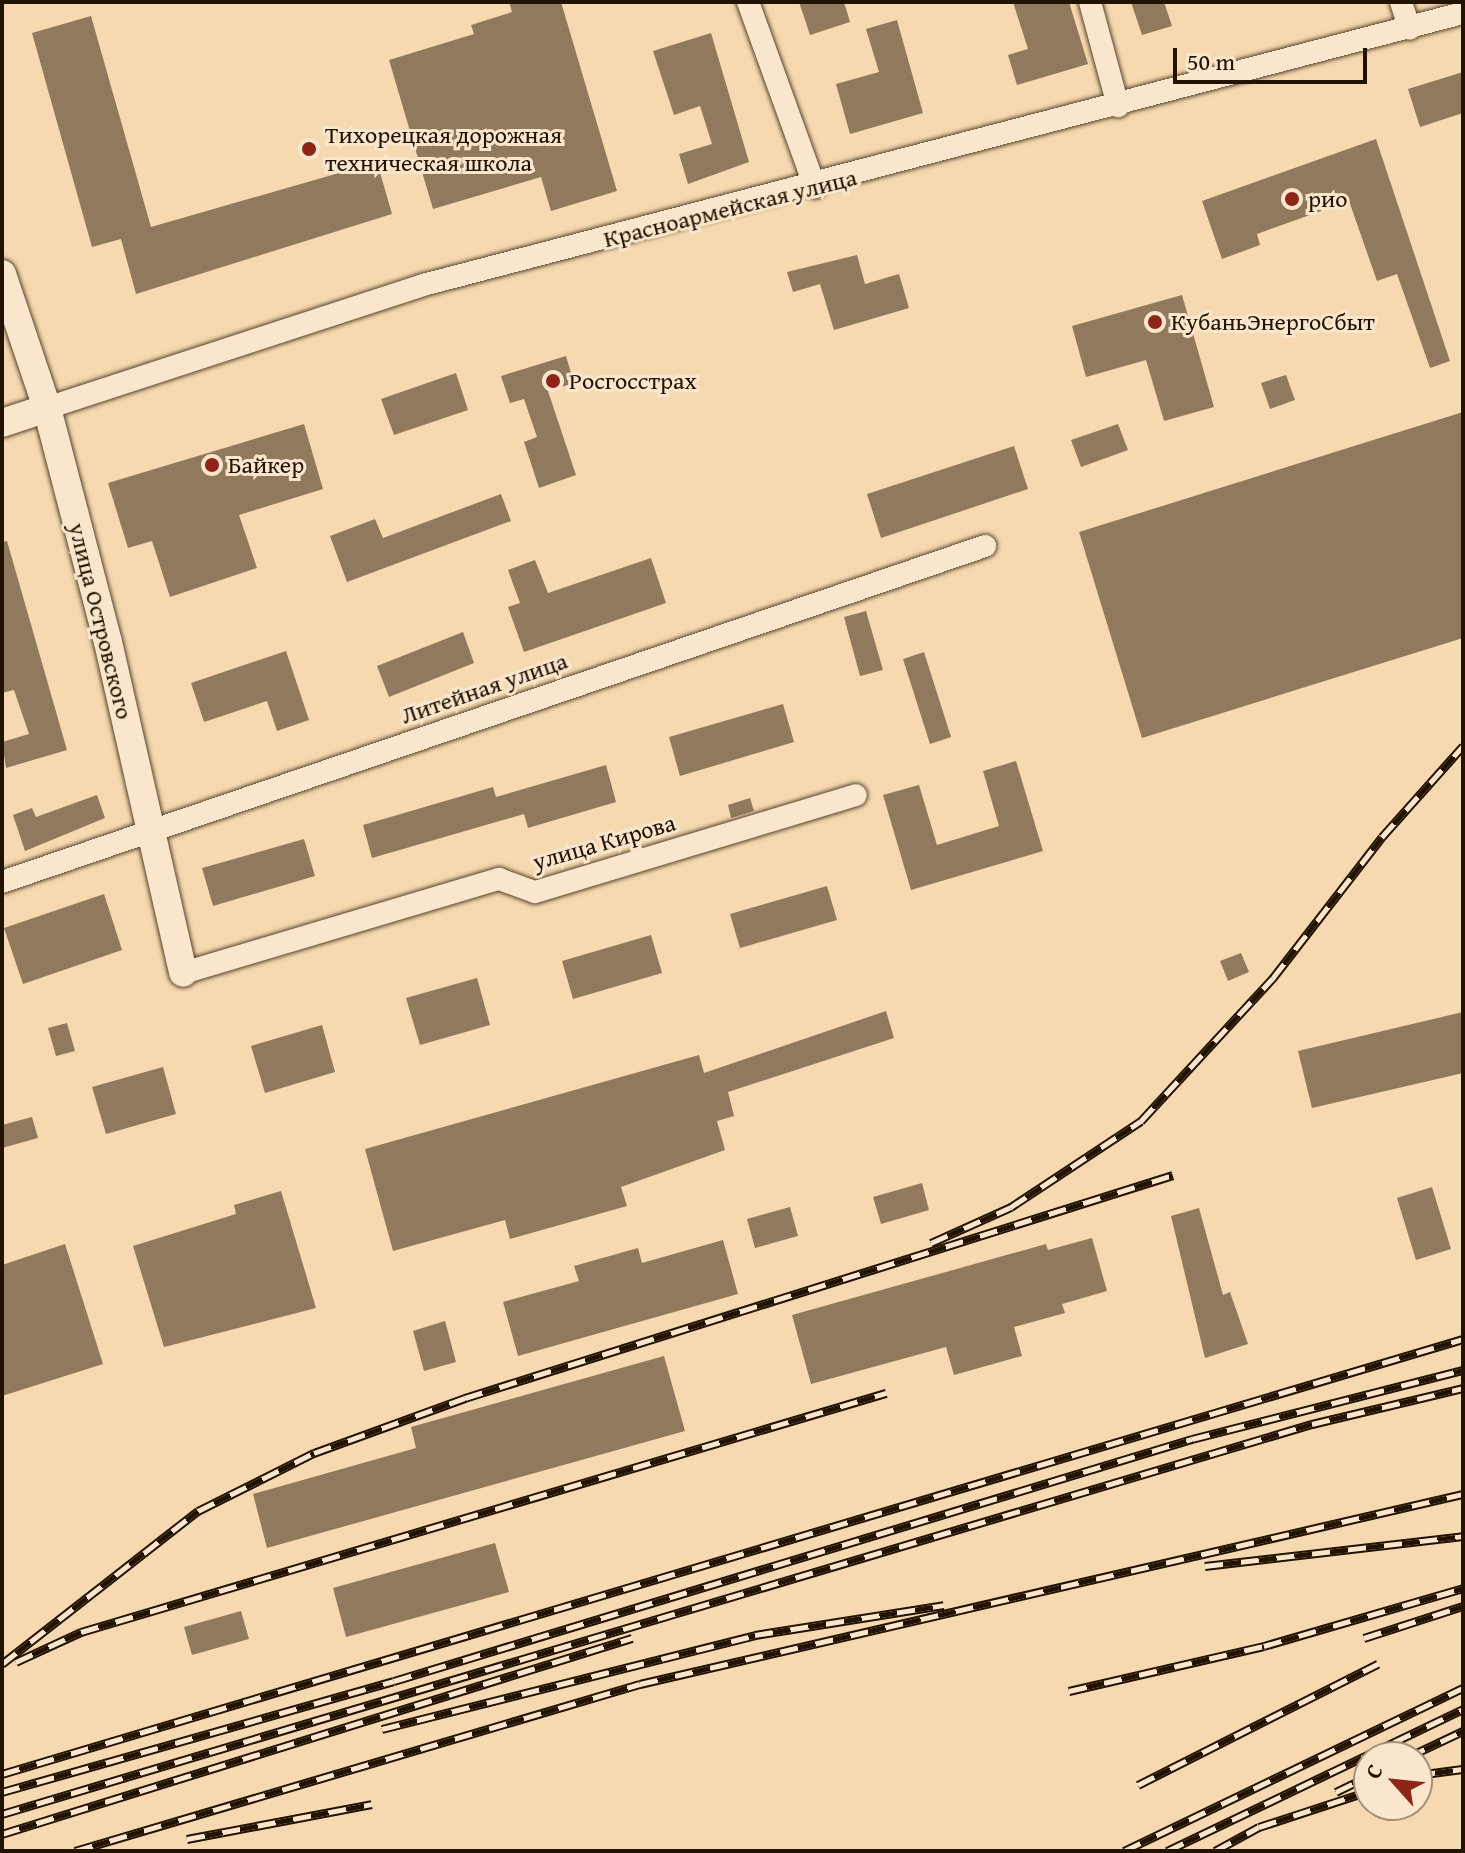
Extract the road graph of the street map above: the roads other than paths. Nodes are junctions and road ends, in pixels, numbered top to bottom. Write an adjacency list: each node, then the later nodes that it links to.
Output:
1 (748, 2): 7 (street)
2 (1090, 2): 6 (street)
3 (1401, 2): 5 (street)
4 (1463, 13): 5 (street, Красноармейская улица)
5 (1410, 29): 6 (street, Красноармейская улица)
6 (1118, 106): 7 (street, Красноармейская улица)
7 (815, 187): 9 (street, Красноармейская улица)
8 (2, 274): 9 (street, улица Островского)
9 (47, 408): 10 (street, Красноармейская улица); 13 (street, улица Островского)
10 (2, 423)
11 (985, 546): 13 (street, Литейная улица)
12 (856, 795): 15 (street, улица Кирова)
13 (151, 833): 14 (street, Литейная улица); 15 (street, улица Островского)
14 (2, 882)
15 (183, 973)

